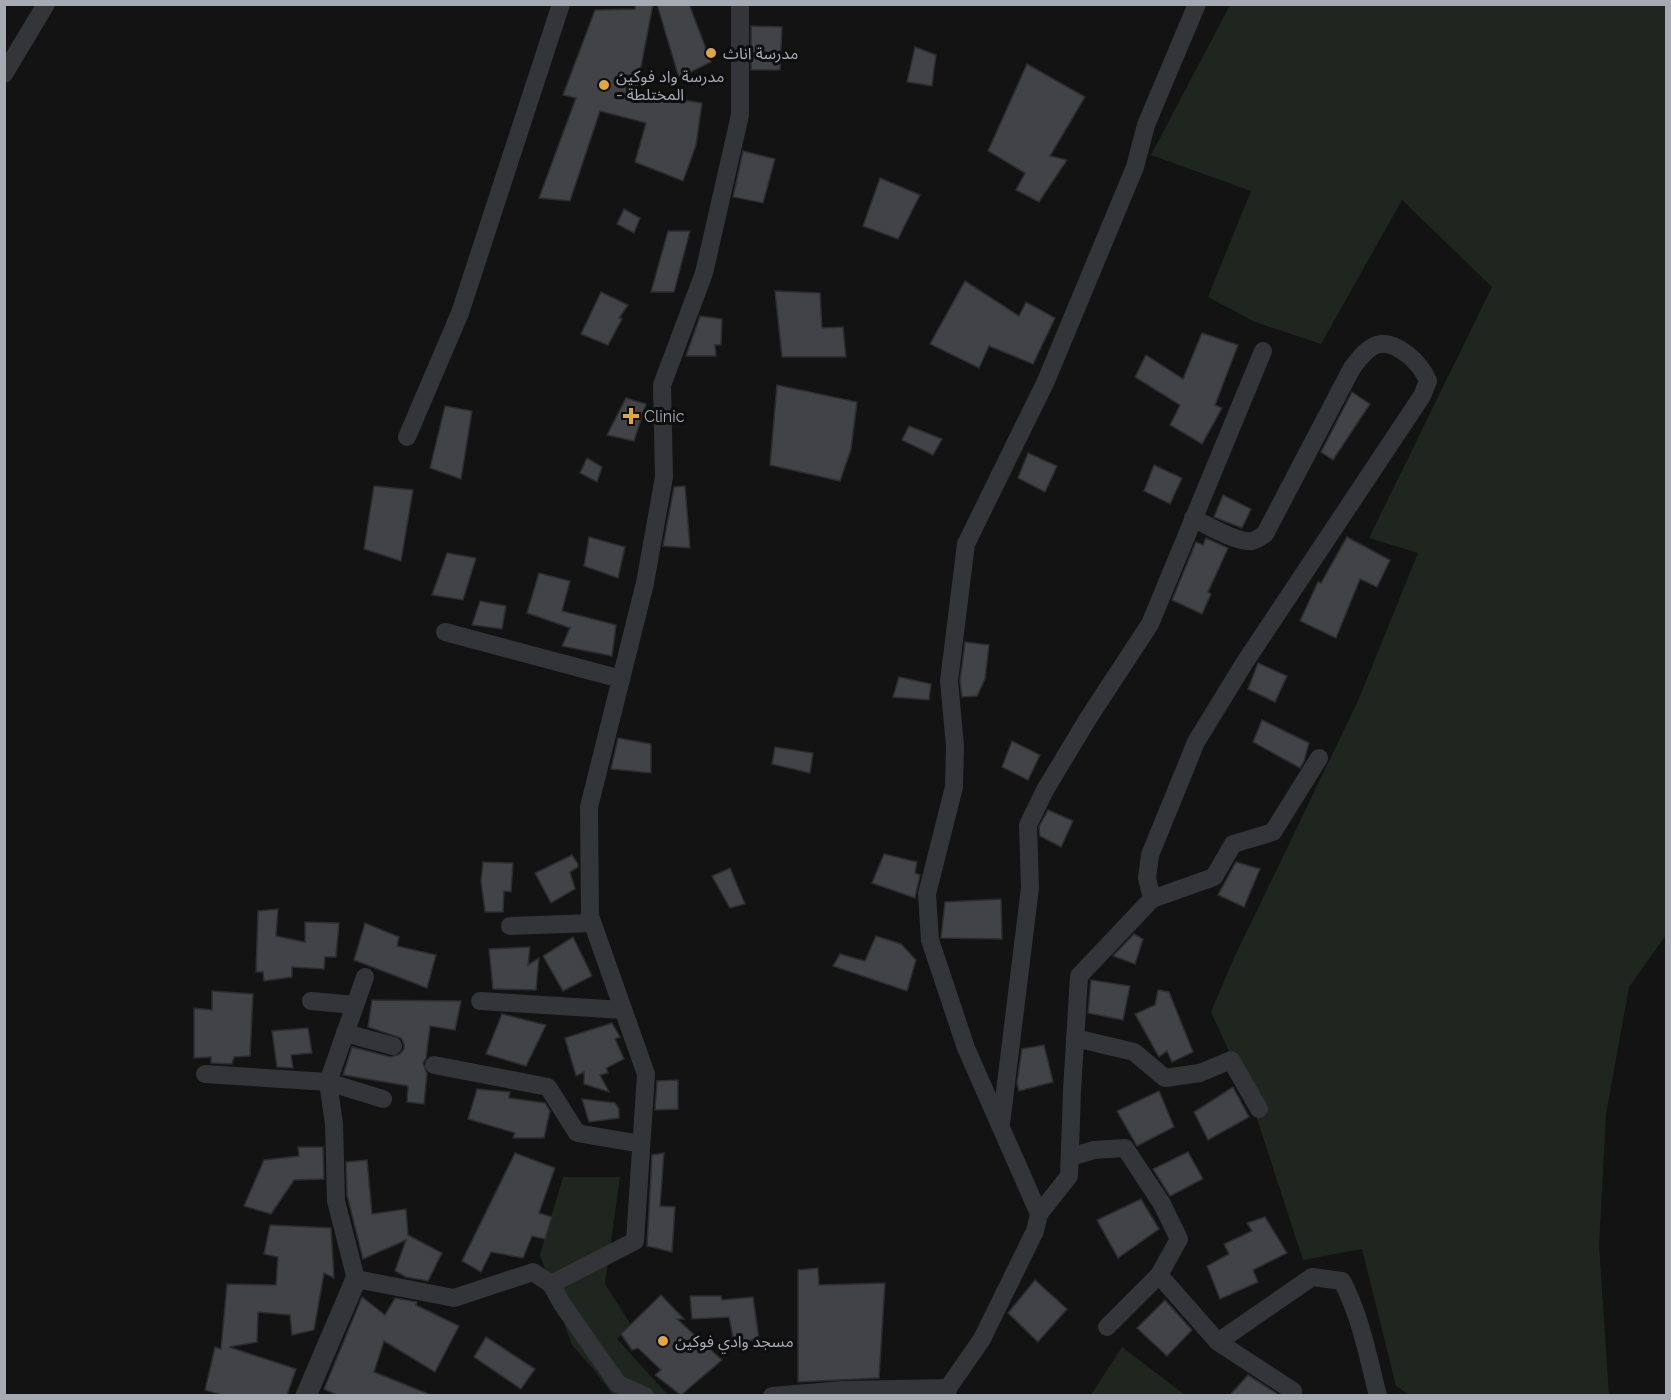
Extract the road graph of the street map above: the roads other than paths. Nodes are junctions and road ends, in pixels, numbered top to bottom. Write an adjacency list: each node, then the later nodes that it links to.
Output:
1 (46, 4): 5 (street)
2 (561, 4): 7 (street)
3 (740, 4): 10 (street)
4 (1197, 4): 28 (street)
5 (4, 74)
6 (1263, 351): 8 (street)
7 (407, 437)
8 (1193, 518): 12 (street); 28 (street)
9 (445, 632): 10 (street)
10 (621, 679): 13 (street)
11 (1319, 758): 12 (street)
12 (1152, 899): 21 (street)
13 (592, 923): 14 (street); 19 (street)
14 (510, 926)
15 (365, 977): 18 (street)
16 (311, 1001): 18 (street)
17 (480, 1001): 19 (street)
18 (355, 1005): 20 (street)
19 (623, 1010): 29 (street)
20 (345, 1033): 22 (street); 25 (street)
21 (1075, 1038): 27 (street); 30 (street)
22 (393, 1046)
23 (434, 1065): 29 (street)
24 (205, 1074): 25 (street)
25 (328, 1082): 26 (street); 33 (street)
26 (383, 1099)
27 (1258, 1109)
28 (1001, 1124): 31 (street)
29 (641, 1144): 34 (street)
30 (1070, 1156): 31 (street); 32 (street)
31 (1040, 1214): 38 (street)
32 (1160, 1275): 35 (street); 36 (street)
33 (356, 1279): 34 (street); 39 (street)
34 (551, 1284): 40 (street)
35 (1107, 1328)
36 (1218, 1342): 37 (street); 42 (street)
37 (1293, 1391)
38 (948, 1392): 41 (street)
39 (307, 1395)
40 (643, 1395)
41 (772, 1395)
42 (1378, 1395)

